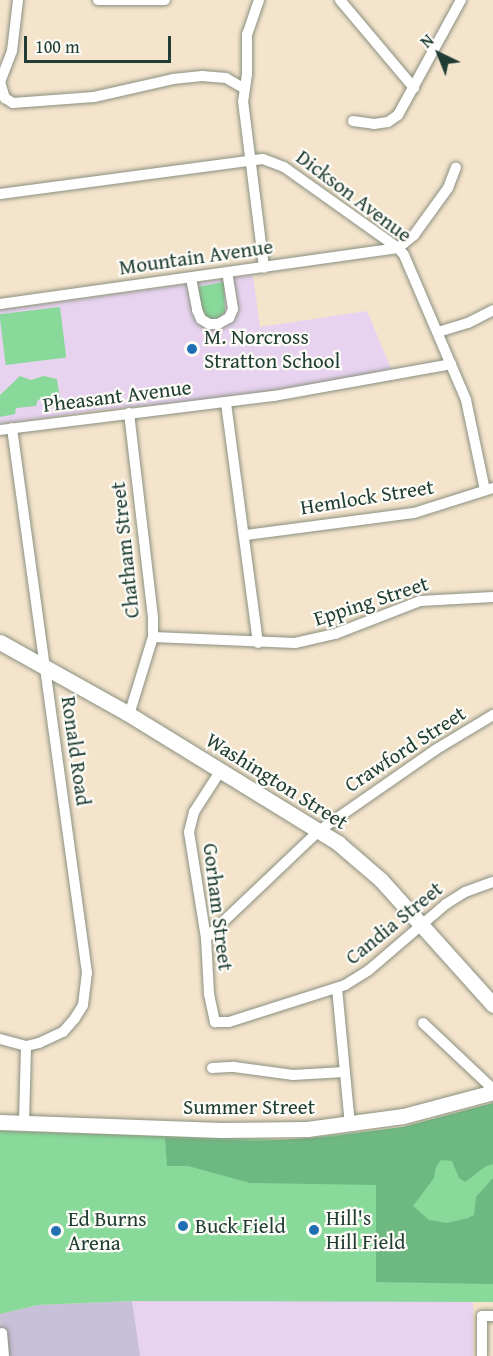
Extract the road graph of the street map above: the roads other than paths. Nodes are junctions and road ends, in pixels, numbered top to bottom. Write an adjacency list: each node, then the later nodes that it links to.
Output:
1 (18, 0): 7 (street)
2 (98, 0): 3 (street)
3 (165, 0)
4 (259, 0): 7 (street)
5 (339, 0): 8 (street)
6 (461, 0): 8 (street)
7 (243, 88): 10 (street)
8 (414, 88): 9 (street)
9 (352, 121)
10 (251, 160): 12 (street, Dickson Avenue); 13 (street, Dickson Avenue); 14 (street)
11 (456, 167): 13 (street)
12 (0, 194)
13 (398, 248): 14 (street, Mountain Avenue); 19 (street, Dickson Avenue)
14 (264, 268): 15 (street, Mountain Avenue)
15 (228, 273): 16 (street, Mountain Avenue); 16 (street)
16 (191, 278): 17 (street, Mountain Avenue)
17 (0, 304)
18 (493, 310): 19 (street)
19 (438, 332): 20 (street, Dickson Avenue)
20 (451, 364): 21 (street, Pheasant Avenue); 25 (street, Dickson Avenue)
21 (226, 404): 22 (street, Pheasant Avenue); 26 (street)
22 (129, 413): 23 (street, Pheasant Avenue); 28 (street, Chatham Street)
23 (12, 428): 24 (street, Pheasant Avenue); 31 (street, Ronald Road)
24 (0, 430)
25 (489, 489): 26 (street, Hemlock Street)
26 (246, 535): 30 (street)
27 (493, 597): 30 (street, Epping Street)
28 (153, 637): 30 (street, Epping Street); 32 (street, Chatham Street)
29 (0, 642): 31 (street, Washington Street)
30 (258, 643)
31 (45, 668): 32 (street, Washington Street); 44 (street, Ronald Road)
32 (129, 715): 34 (street, Washington Street)
33 (493, 715): 35 (street, Crawford Street)
34 (221, 770): 35 (street, Washington Street); 38 (street, Gorham Street)
35 (320, 830): 37 (street, Washington Street); 38 (street, Crawford Street)
36 (493, 882): 37 (street, Candia Street)
37 (421, 924): 39 (street, Candia Street); 40 (street, Washington Street)
38 (206, 938): 41 (street, Gorham Street)
39 (337, 988): 41 (street, Candia Street); 46 (street)
40 (493, 1005)
41 (214, 1022)
42 (423, 1023): 47 (street)
43 (0, 1039): 44 (street)
44 (26, 1046): 49 (street)
45 (212, 1068): 46 (street)
46 (344, 1072): 50 (street)
47 (493, 1090): 50 (street, Summer Street)
48 (0, 1122): 49 (street, Summer Street)
49 (24, 1123): 50 (street, Summer Street)
50 (350, 1125)
51 (488, 1316): 54 (street)
52 (2, 1332): 53 (street)
53 (4, 1356)
54 (482, 1356)

